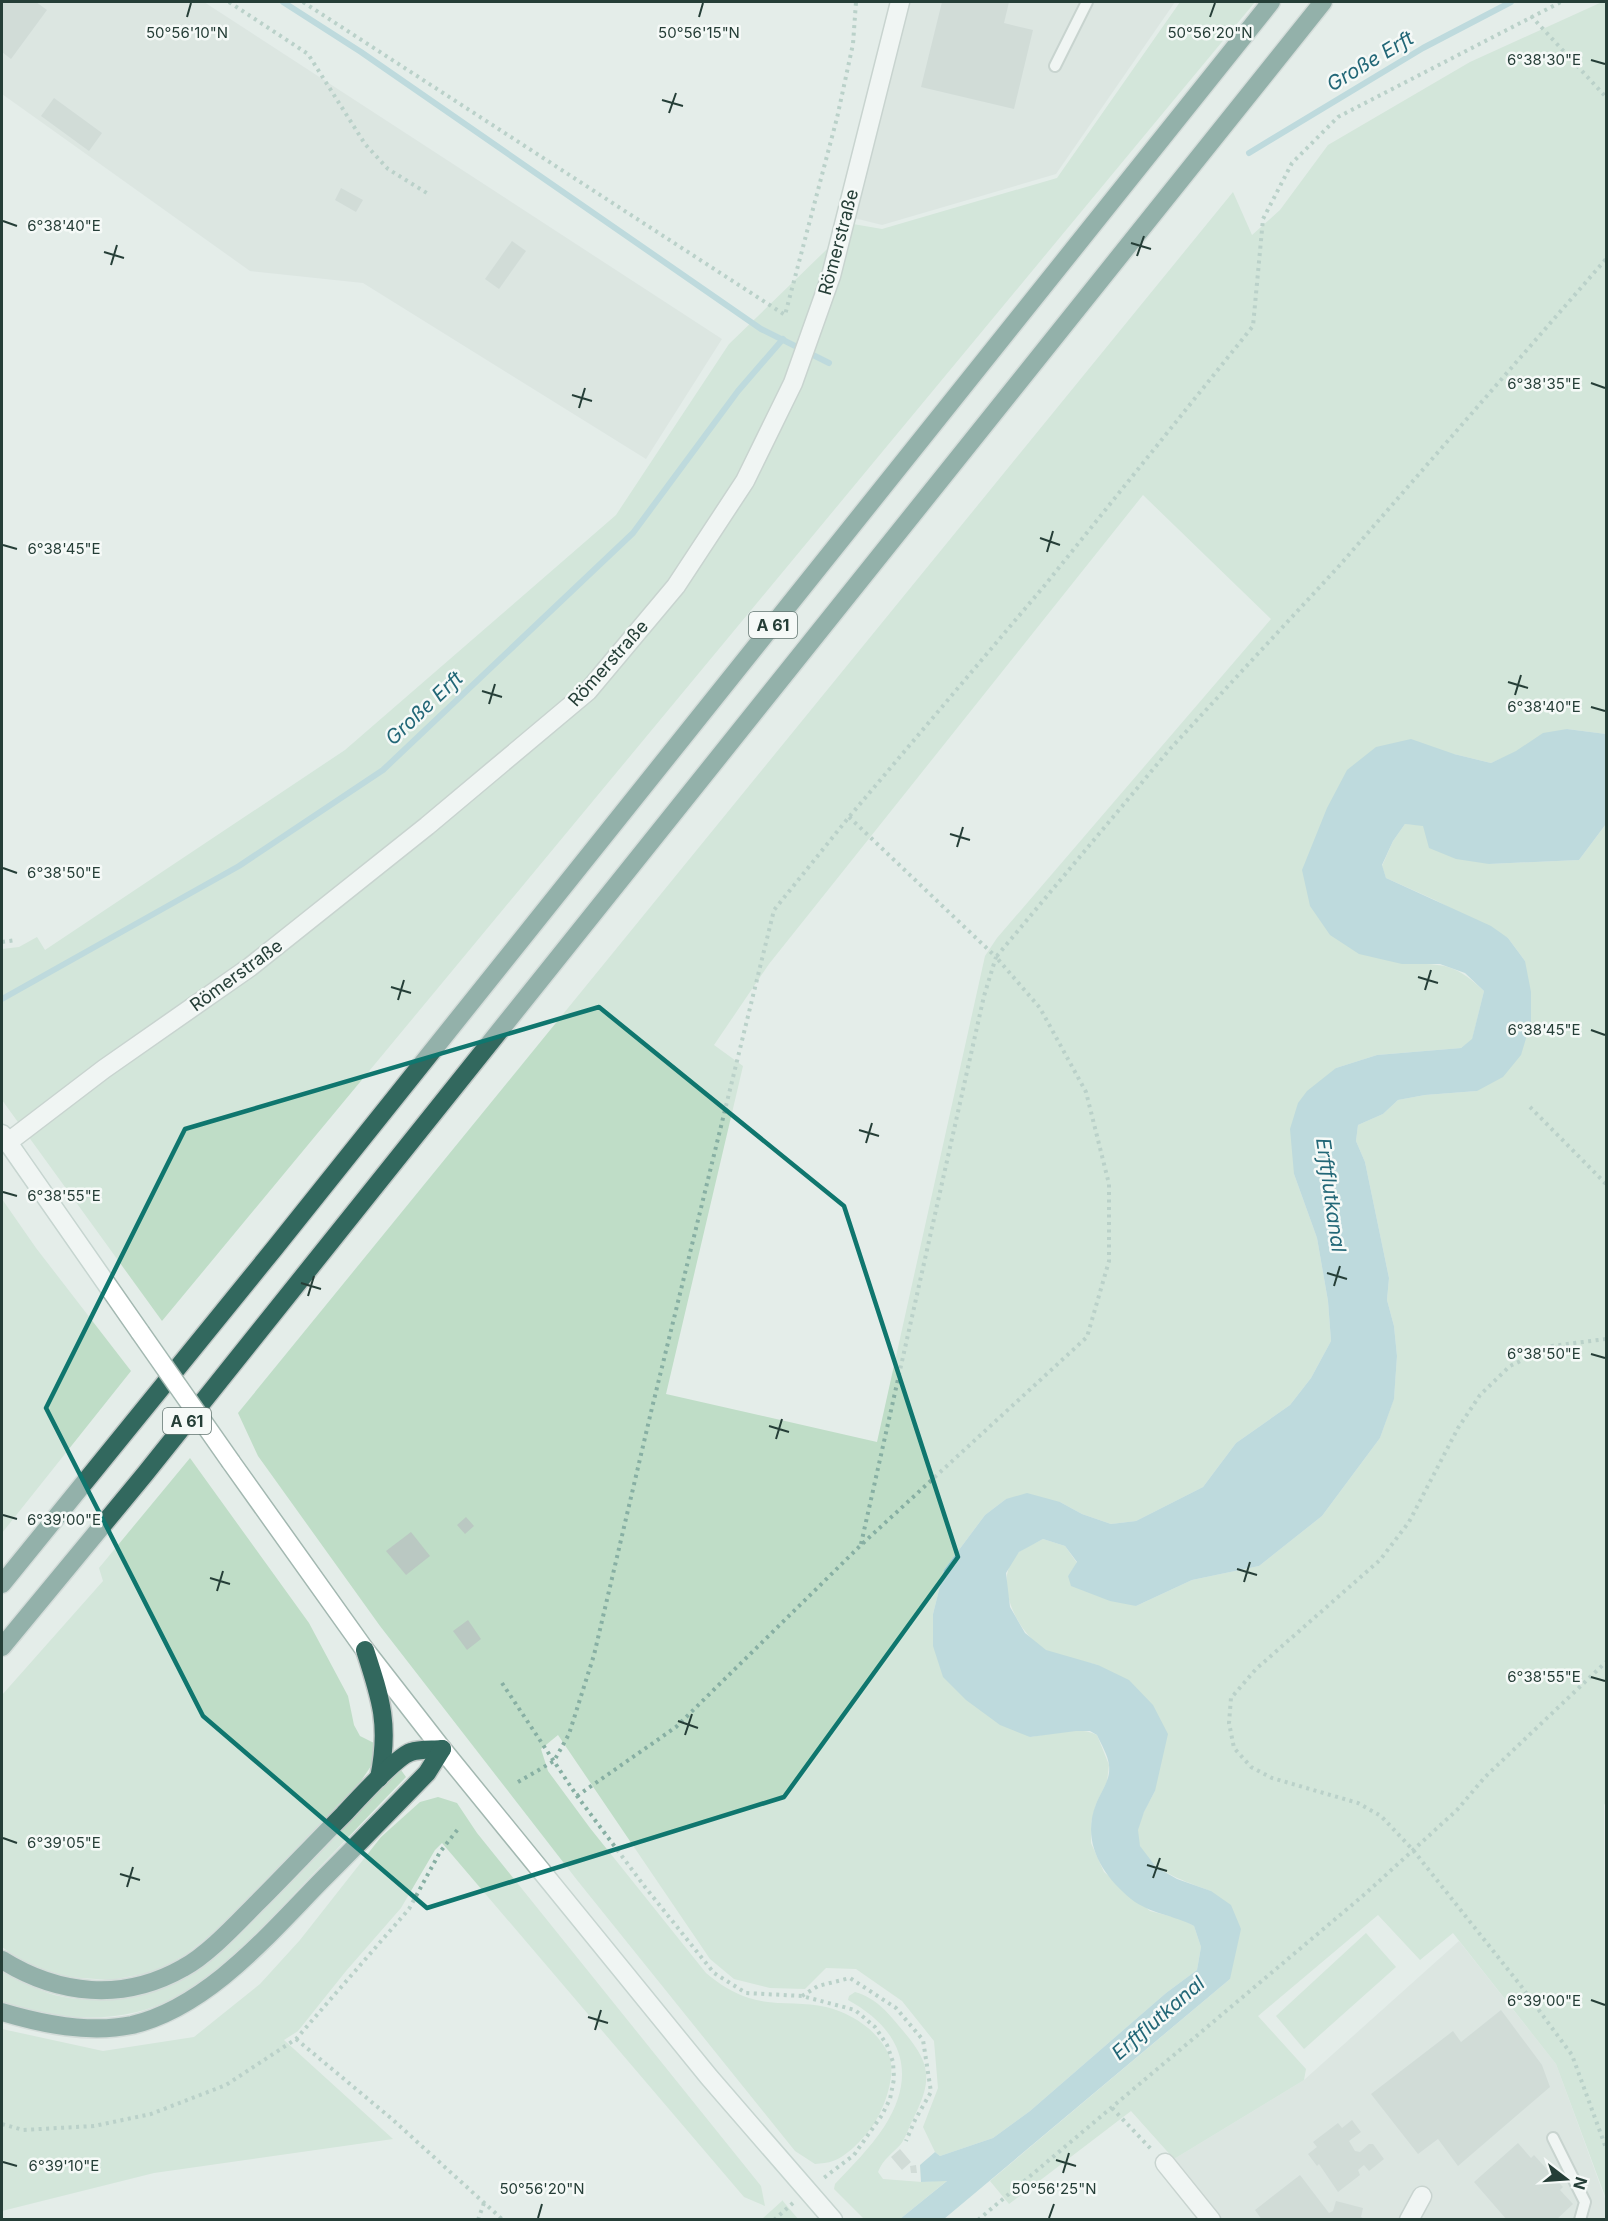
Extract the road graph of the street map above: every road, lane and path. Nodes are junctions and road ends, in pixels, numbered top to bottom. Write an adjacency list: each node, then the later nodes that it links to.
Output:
1 (229, 2): 12 (path)
2 (303, 2): 3 (path)
3 (856, 2)
4 (900, 2): 19 (street, Römerstraße)
5 (1087, 2): 10 (lane)
6 (1271, 2): 23 (highway, A 61)
7 (1323, 2): 24 (highway, A 61)
8 (1561, 2): 9 (path)
9 (1531, 16): 11 (path); 14 (path)
10 (1055, 66)
11 (1606, 97)
12 (430, 195)
13 (1606, 259): 17 (path)
14 (849, 817): 17 (path); 29 (path)
15 (16, 940): 16 (path)
16 (2, 942)
17 (996, 957): 22 (path); 22 (path)
18 (1530, 1107): 20 (path)
19 (3, 1141): 25 (street, bridge)
20 (1606, 1184)
21 (1606, 1339): 34 (path)
22 (861, 1545): 32 (path)
23 (2, 1584)
24 (2, 1647)
25 (365, 1650): 28 (street); 30 (highway)
26 (1606, 1662): 34 (path)
27 (502, 1683): 29 (path)
28 (442, 1749): 30 (highway); 37 (highway); 45 (street)
29 (554, 1761): 31 (path); 32 (path)
30 (379, 1778): 35 (highway)
31 (518, 1782)
32 (577, 1796): 36 (path)
33 (458, 1829): 38 (path)
34 (1413, 1850): 39 (path); 43 (path)
35 (2, 1960)
36 (802, 1996): 42 (path); 45 (path)
37 (2, 2012)
38 (296, 2039): 40 (path); 47 (path)
39 (1112, 2108): 44 (path); 52 (path)
40 (2, 2124)
41 (1553, 2138): 55 (lane)
42 (906, 2141)
43 (1606, 2148)
44 (1165, 2163): 53 (street)
45 (807, 2190): 50 (path); 51 (street)
46 (1422, 2196): 54 (street)
47 (484, 2203): 48 (path); 49 (path)
48 (478, 2220)
49 (503, 2220)
50 (774, 2220)
51 (833, 2220)
52 (978, 2220)
53 (1211, 2220)
54 (1410, 2220)
55 (1580, 2220)

